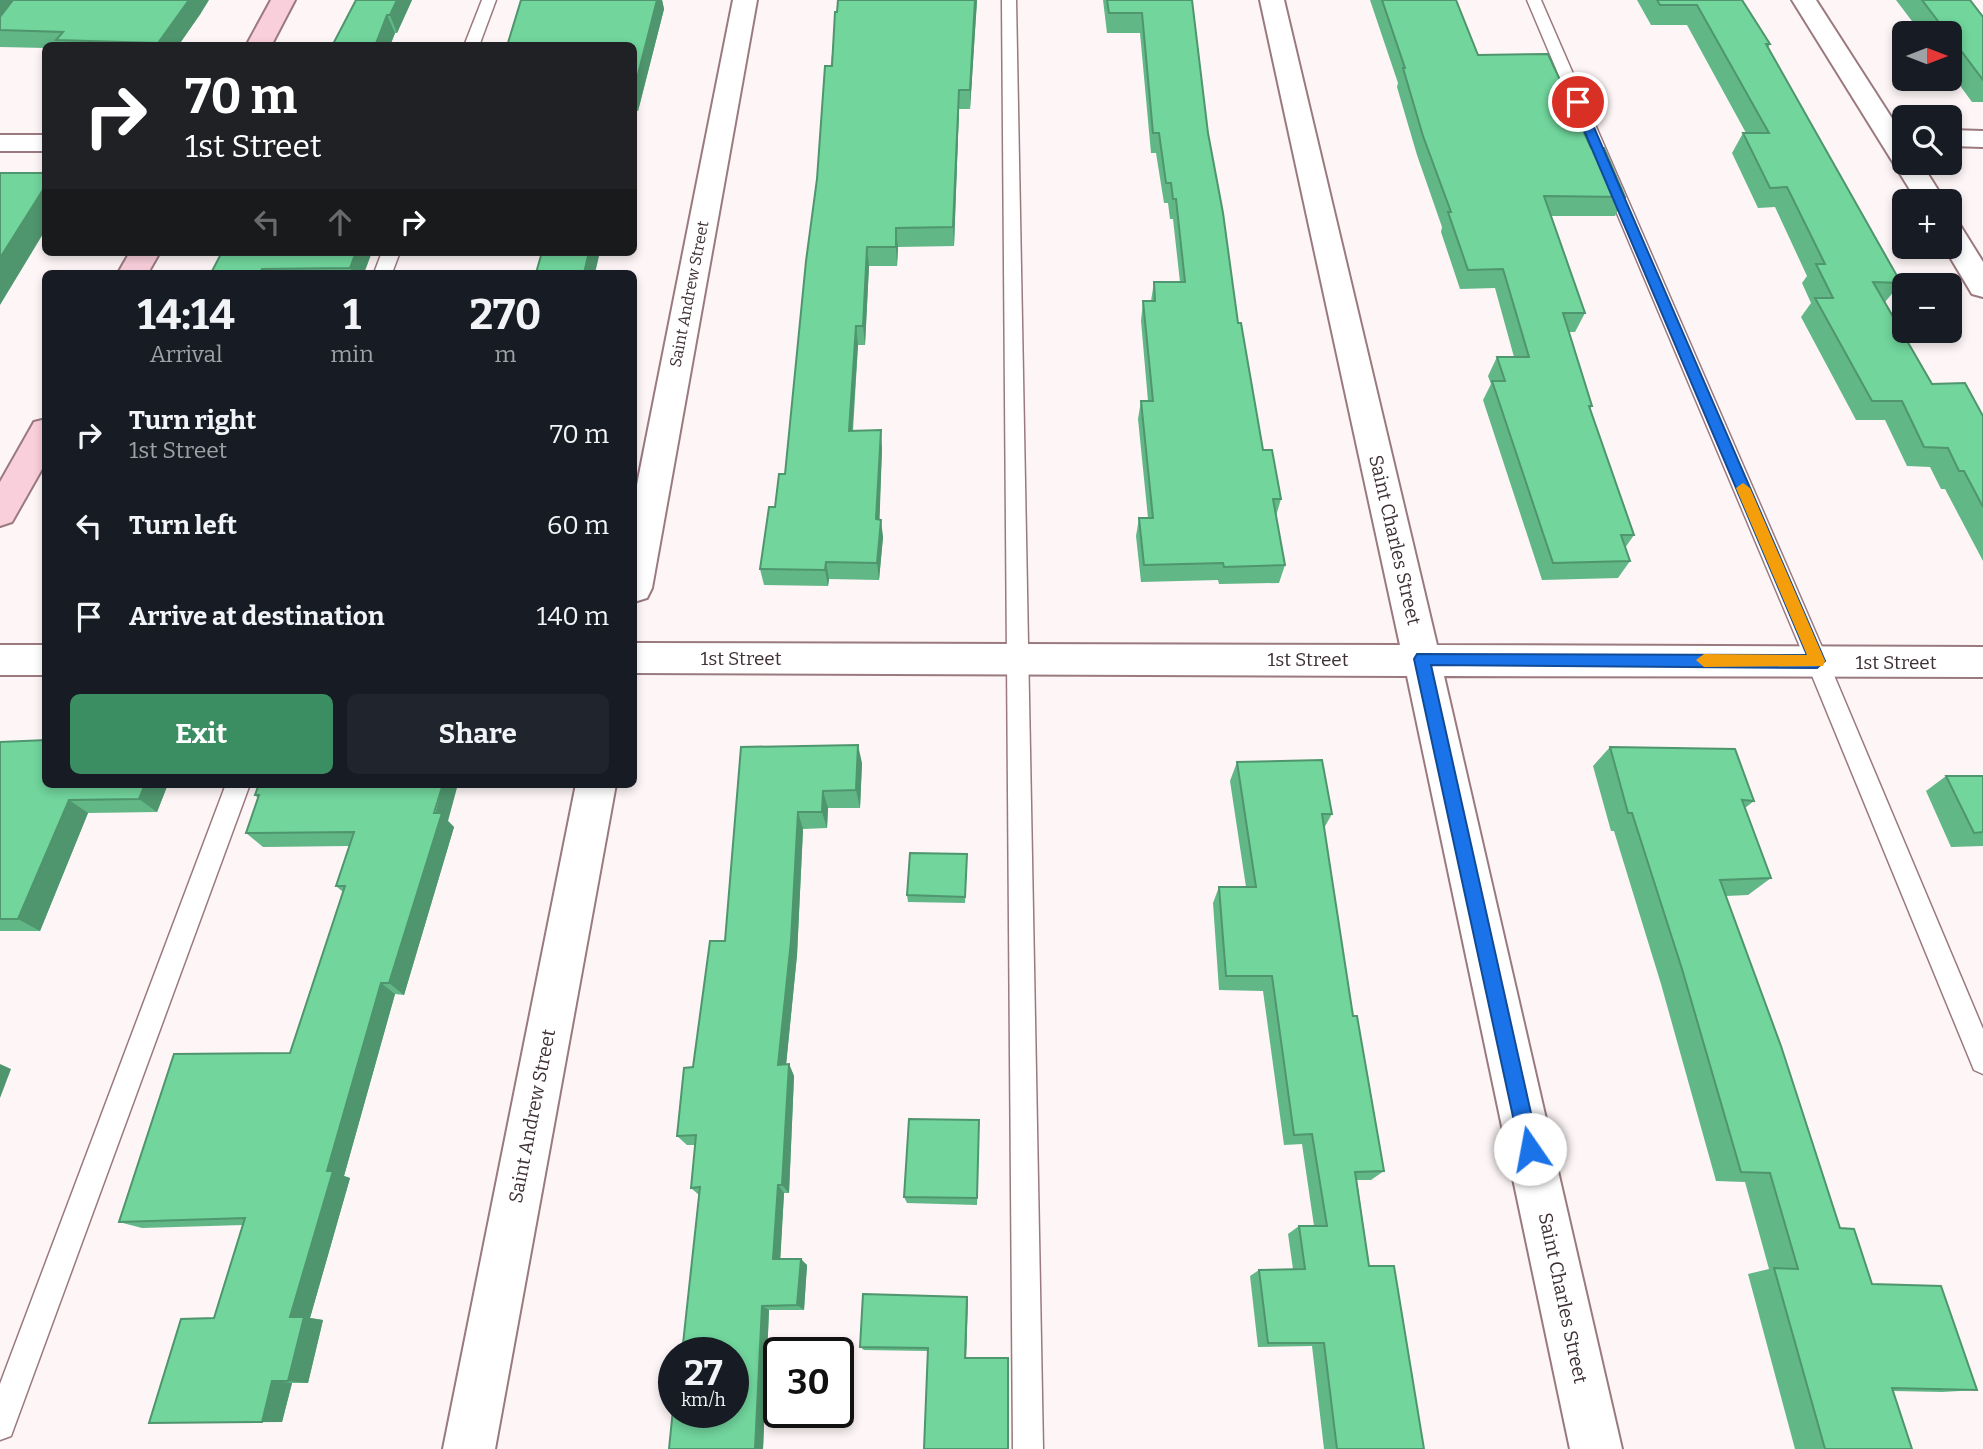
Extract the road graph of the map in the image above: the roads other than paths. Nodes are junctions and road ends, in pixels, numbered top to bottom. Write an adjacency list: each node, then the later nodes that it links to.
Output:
1 (282, 0): 8 (main road)
2 (489, 0): 9 (lane)
3 (745, 0): 19 (street, Saint Andrew Street)
4 (1009, 0): 24 (lane)
5 (1272, 0): 21 (street, Saint Charles Street)
6 (1534, 0): 25 (lane)
7 (1804, 0): 10 (street)
8 (260, 42)
9 (473, 42)
10 (1892, 132)
11 (1962, 138): 12 (street)
12 (1983, 139)
13 (0, 143): 14 (street)
14 (42, 143)
15 (1962, 252): 16 (street)
16 (1983, 287)
17 (42, 438): 18 (main road)
18 (0, 513)
19 (637, 572)
20 (637, 658): 24 (street, 1st Street)
21 (1422, 659): 24 (street, 1st Street); 25 (street, 1st Street); 33 (street, Saint Charles Street)
22 (0, 660): 23 (street)
23 (42, 660)
24 (1019, 661): 32 (lane)
25 (1817, 661): 26 (street, 1st Street); 29 (lane)
26 (1983, 662)
27 (237, 788): 30 (lane)
28 (595, 788): 31 (street, Saint Andrew Street)
29 (1983, 1060)
30 (0, 1425)
31 (469, 1449)
32 (1028, 1449)
33 (1596, 1449)

